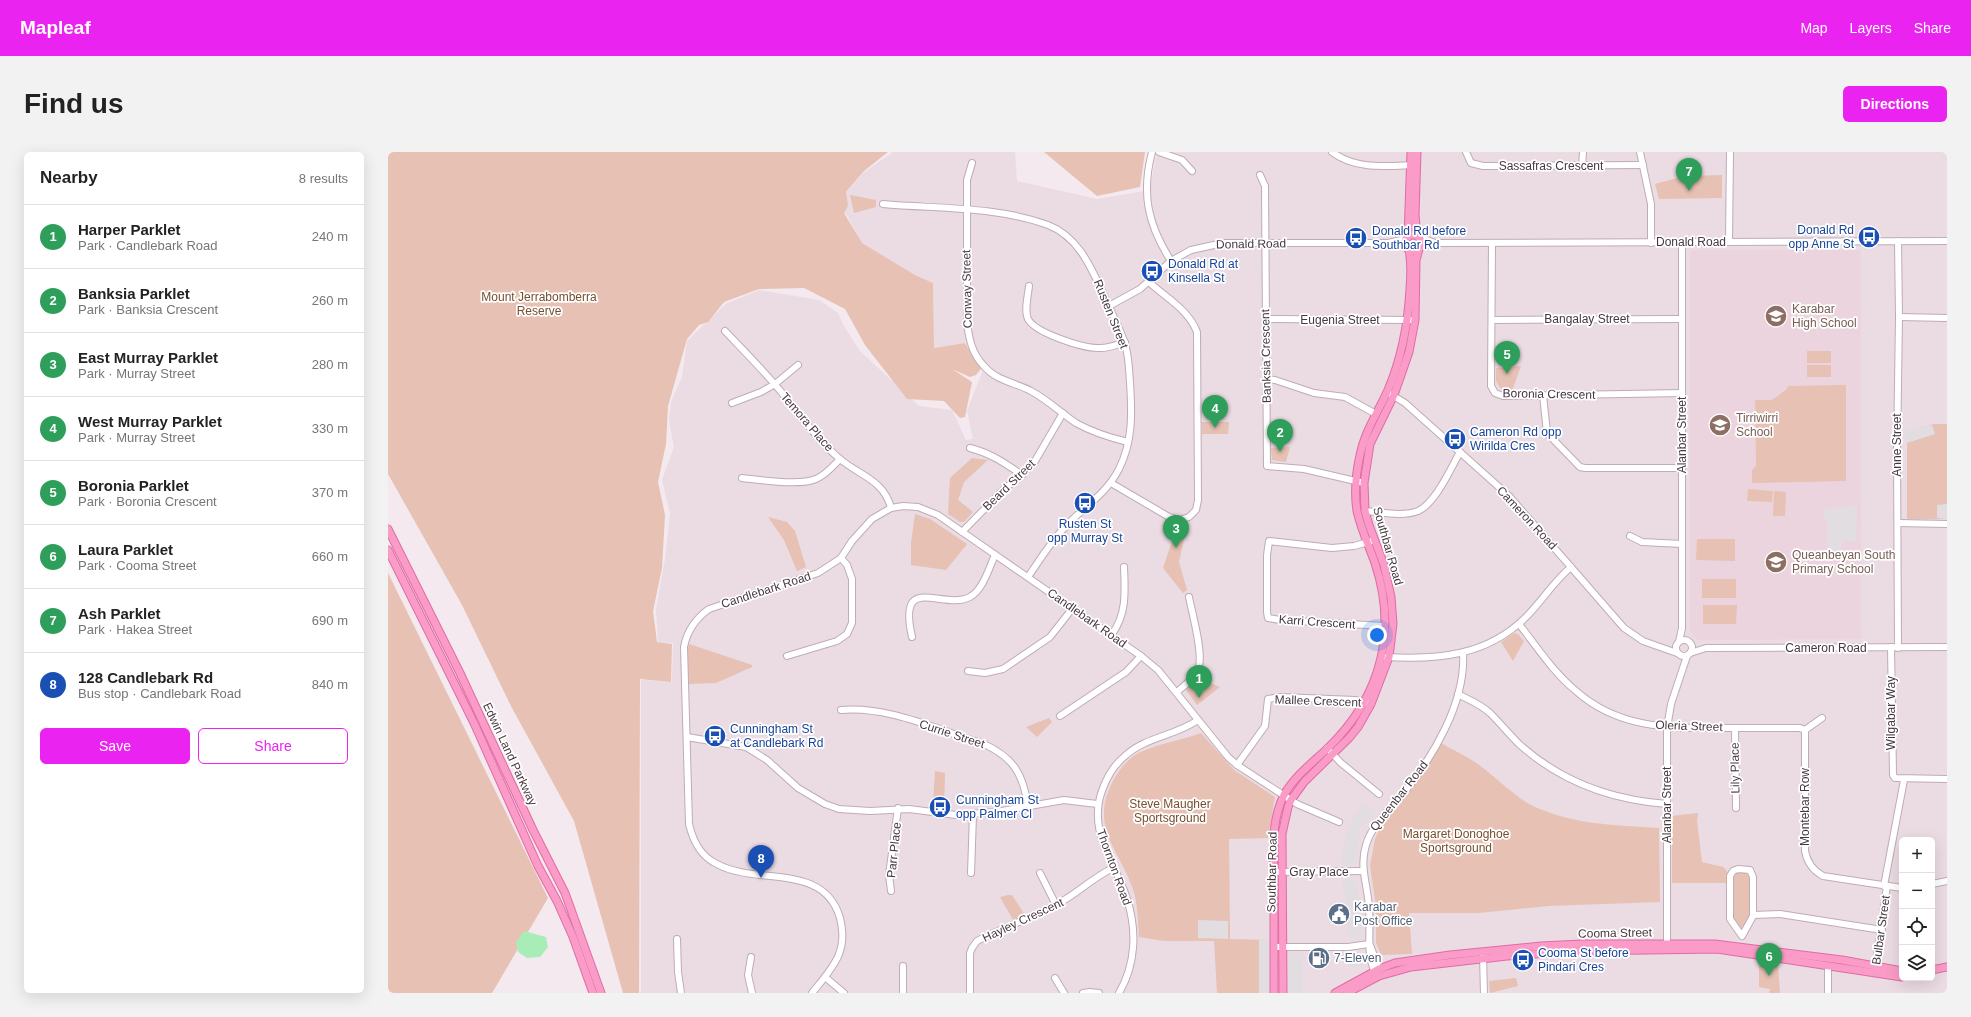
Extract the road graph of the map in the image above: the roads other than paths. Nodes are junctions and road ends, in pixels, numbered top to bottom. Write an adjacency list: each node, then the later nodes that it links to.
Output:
1 (1152, 152): 31 (street)
2 (1159, 152): 14 (street)
3 (1332, 152): 11 (street)
4 (1411, 152): 11 (main road)
5 (1417, 152): 11 (main road)
6 (1466, 152): 13 (street, Sassafras Crescent)
7 (1583, 152): 13 (street)
8 (1640, 152): 12 (street)
9 (1730, 152): 21 (street)
10 (972, 163): 17 (street, Conway Street)
11 (1412, 165): 18 (main road); 19 (main road)
12 (1643, 165): 13 (street, Sassafras Crescent); 27 (street)
13 (1582, 166)
14 (1192, 171)
15 (1260, 175): 23 (street, Banksia Crescent)
16 (883, 204): 17 (street, Rusten Street)
17 (966, 209): 34 (street, Rusten Street); 50 (street, Conway Street)
18 (1418, 236): 19 (main road); 25 (street, Donald Road); 29 (main road)
19 (1407, 238): 24 (street, Donald Road); 30 (main road)
20 (1947, 241): 22 (street, Donald Road)
21 (1729, 242): 22 (street, Donald Road); 28 (street, Donald Road)
22 (1898, 242): 35 (street, Anne Street)
23 (1265, 243): 24 (street, Donald Road); 31 (street, Donald Road); 37 (street, Banksia Crescent)
24 (1388, 243): 30 (street, Donald Road)
25 (1435, 243): 26 (street, Donald Road); 29 (street, Donald Road)
26 (1492, 243): 27 (street, Donald Road); 40 (street, Boronia Crescent)
27 (1651, 243): 28 (street, Donald Road)
28 (1682, 243): 38 (street, Alanbar Street)
29 (1419, 248): 30 (main road); 39 (main road, Southbar Road)
30 (1408, 249): 39 (main road, Southbar Road)
31 (1171, 261): 32 (street, Donald Road)
32 (1149, 282): 34 (street, Donald Road); 60 (street)
33 (1029, 286): 42 (street)
34 (1109, 306): 42 (street, Rusten Street)
35 (1899, 317): 36 (street); 64 (street, Anne Street)
36 (1947, 318)
37 (1265, 319): 39 (street, Eugenia Street); 44 (street, Banksia Crescent)
38 (1681, 319): 40 (street, Bangalay Street); 47 (street, Alanbar Street)
39 (1412, 320): 46 (main road, Southbar Road)
40 (1493, 320): 48 (street, Boronia Crescent)
41 (725, 331): 45 (street, Temora Place)
42 (1125, 342): 52 (street, Rusten Street)
43 (798, 366): 45 (street)
44 (1266, 379): 51 (street); 59 (street, Banksia Crescent)
45 (775, 384): 49 (street); 55 (street, Temora Place)
46 (1391, 393): 51 (main road, Southbar Road); 54 (street, Cameron Road); 61 (main road, Southbar Road)
47 (1682, 394): 48 (street, Boronia Crescent); 56 (street, Alanbar Street)
48 (1543, 395): 56 (street)
49 (732, 403)
50 (1063, 413): 52 (street, Conway Street); 57 (street, Beard Street)
51 (1376, 414): 59 (main road, Southbar Road)
52 (1128, 442): 60 (street, Rusten Street)
53 (970, 448): 57 (street)
54 (1460, 452): 63 (street); 76 (street, Cameron Road)
55 (840, 460): 58 (street); 62 (street, Temora Place)
56 (1682, 468): 71 (street, Alanbar Street)
57 (1022, 475): 67 (street, Beard Street)
58 (742, 478)
59 (1356, 482): 61 (street, Banksia Crescent); 70 (main road, Southbar Road)
60 (1111, 483): 77 (street, Rusten Street)
61 (1364, 483): 63 (main road, Southbar Road)
62 (891, 508): 67 (street, Candlebark Road); 74 (street, Candlebark Road)
63 (1365, 511): 69 (main road, Southbar Road)
64 (1898, 523): 65 (street); 90 (street, Anne Street)
65 (1947, 524)
66 (388, 530): 162 (main road, Edwin Land Parkway)
67 (962, 532): 73 (street, Candlebark Road)
68 (1630, 536): 71 (street)
69 (1375, 540): 70 (street, Karri Crescent); 97 (main road, Southbar Road)
70 (1367, 543): 81 (main road, Southbar Road); 81 (street, Karri Crescent)
71 (1682, 544): 82 (street, Alanbar Street)
72 (388, 550): 161 (main road, Edwin Land Parkway)
73 (995, 555): 77 (street, Candlebark Road); 84 (street)
74 (841, 558): 94 (street); 110 (street, Candlebark Road)
75 (1124, 567): 83 (street)
76 (1571, 567): 80 (street); 87 (street, Cameron Road)
77 (1028, 578): 79 (street, Candlebark Road)
78 (1189, 597): 100 (street)
79 (1072, 609): 83 (street, Candlebark Road); 99 (street)
80 (1519, 624): 91 (street); 107 (street, Oleria Street)
81 (1384, 626): 96 (main road, Southbar Road)
82 (1682, 628): 85 (street, Alanbar Street); 86 (street, Alanbar Street)
83 (1112, 634): 95 (street, Candlebark Road)
84 (912, 637)
85 (1689, 642): 86 (street); 89 (street, Cameron Road); 93 (street)
86 (1678, 643): 87 (street, Cameron Road); 92 (street)
87 (1662, 647): 92 (street, Cameron Road)
88 (1947, 647): 90 (street, Cameron Road)
89 (1706, 648): 90 (street, Cameron Road); 93 (street, Cameron Road)
90 (1894, 648): 115 (street, Wilgabar Way)
91 (1462, 654): 97 (street); 101 (street, Queenbar Road)
92 (1678, 654): 93 (street); 98 (street, Alanbar Street)
93 (1689, 654): 98 (street, Alanbar Street)
94 (787, 656)
95 (1141, 656): 100 (street, Candlebark Road); 104 (street)
96 (1381, 657): 97 (street); 102 (main road, Southbar Road)
97 (1389, 658): 102 (main road, Southbar Road)
98 (1681, 668): 107 (street, Alanbar Street)
99 (968, 671)
100 (1177, 692): 106 (street, Candlebark Road)
101 (1458, 694): 119 (street); 128 (street, Queenbar Road)
102 (1368, 703): 111 (main road, Southbar Road); 112 (main road, Southbar Road); 113 (street, Mallee Crescent)
103 (841, 710): 120 (street, Currie Street)
104 (1060, 716)
105 (1822, 718): 109 (street)
106 (1198, 720): 113 (street, Candlebark Road); 118 (street, Thornton Road)
107 (1666, 728): 108 (street, Oleria Street); 119 (street, Alanbar Street)
108 (1735, 728): 109 (street, Oleria Street); 122 (street, Lily Place)
109 (1805, 730): 132 (street, Montebar Row)
110 (687, 737): 121 (street); 159 (street, Candlebark Road)
111 (1327, 748): 112 (street); 117 (main road, Southbar Road)
112 (1333, 755): 116 (street); 117 (main road, Southbar Road)
113 (1236, 765): 117 (street, Candlebark Road)
114 (1947, 779): 115 (street)
115 (1904, 780): 132 (street, Bulbar Street)
116 (1379, 794)
117 (1287, 798): 124 (street, Candlebark Road); 127 (main road, Southbar Road)
118 (1098, 804): 120 (street); 125 (street, Thornton Road)
119 (1667, 804): 143 (street, Alanbar Street)
120 (1028, 806): 123 (street)
121 (898, 808): 123 (street); 134 (street, Parr Place)
122 (1736, 808)
123 (973, 815): 129 (street)
124 (1339, 822)
125 (1113, 868): 135 (street, Hayley Crescent); 172 (street, Thornton Road)
126 (1040, 872): 135 (street)
127 (1278, 872): 128 (street, Gray Place); 141 (main road, Southbar Road); 142 (main road, Southbar Road)
128 (1363, 872): 140 (street, Queenbar Road)
129 (971, 873)
130 (1947, 881): 131 (street)
131 (1935, 883)
132 (1886, 886): 133 (street); 137 (street, Bulbar Street)
133 (1899, 888)
134 (892, 891)
135 (1056, 905): 168 (street, Hayley Crescent)
136 (1753, 915): 137 (street); 138 (street); 138 (street)
137 (1882, 930): 153 (street, Bulbar Street)
138 (1742, 936): 144 (street)
139 (677, 939): 163 (street)
140 (1370, 944): 142 (street); 155 (street, Queenbar Road)
141 (1274, 947): 142 (street); 173 (main road, Southbar Road)
142 (1282, 947): 174 (main road, Southbar Road)
143 (1667, 947): 144 (main road, Cooma Street); 146 (main road, Cooma Street)
144 (1740, 950): 145 (main road, Cooma Street); 150 (main road, Cooma Street)
145 (1800, 954): 148 (main road, Cooma Street); 150 (main road)
146 (1483, 956): 155 (main road, Cooma Street); 177 (street)
147 (751, 957): 164 (street)
148 (1860, 964): 150 (main road); 153 (main road, Cooma Street)
149 (903, 966): 167 (street)
150 (1828, 966): 153 (main road, Cooma Street); 178 (street)
151 (1947, 967): 152 (main road)
152 (1935, 969)
153 (1875, 970): 154 (main road, Cooma Street); 158 (main road, Cooma Street)
154 (1899, 971)
155 (1377, 972): 175 (main road, Cooma Street); 176 (main road, Cooma Street)
156 (1947, 972): 157 (main road)
157 (1935, 974)
158 (1899, 976)
159 (825, 977): 165 (street, Candlebark Road); 166 (street)
160 (1055, 978): 169 (street)
161 (592, 993)
162 (601, 993)
163 (681, 993)
164 (752, 993)
165 (812, 993)
166 (844, 993)
167 (903, 993)
168 (970, 993)
169 (1064, 993)
170 (1083, 993): 171 (street)
171 (1099, 993)
172 (1119, 993)
173 (1274, 993)
174 (1282, 993)
175 (1334, 993)
176 (1347, 993)
177 (1484, 993)
178 (1828, 993)

